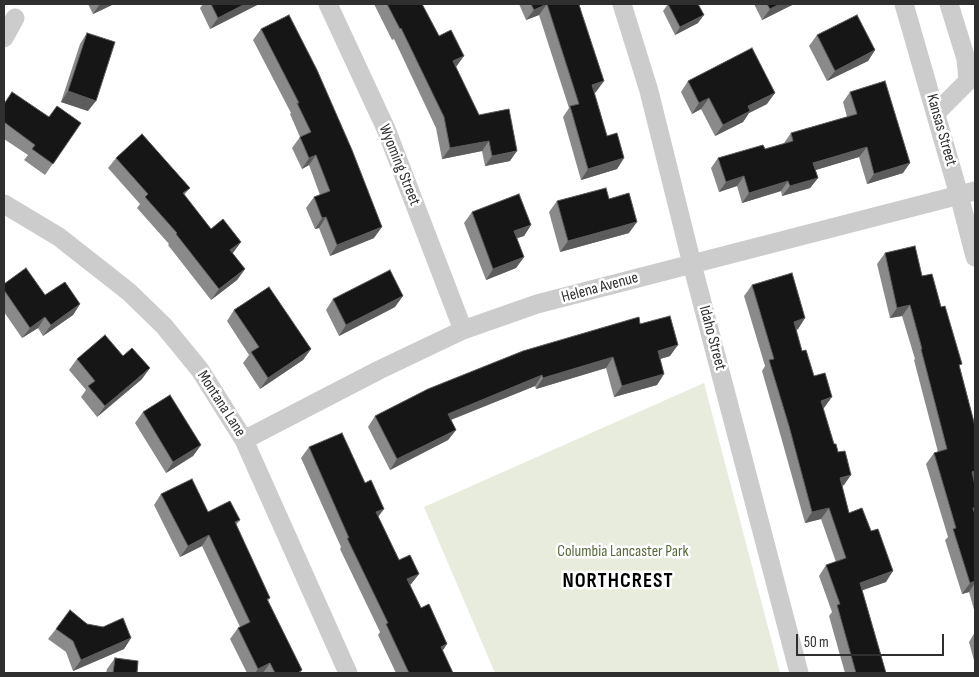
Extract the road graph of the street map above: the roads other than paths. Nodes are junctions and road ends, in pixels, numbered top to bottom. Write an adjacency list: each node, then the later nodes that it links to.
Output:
1 (328, 4): 12 (street, Wyoming Street)
2 (622, 4): 11 (street, Idaho Street)
3 (904, 4): 7 (street, Kansas Street)
4 (949, 4): 7 (street)
5 (15, 18): 6 (street)
6 (4, 38)
7 (936, 113): 8 (street, Kansas Street)
8 (967, 193): 10 (street, Kansas Street); 11 (street, Helena Avenue)
9 (4, 204): 13 (street, Montana Lane)
10 (975, 257)
11 (692, 264): 12 (street, Helena Avenue); 15 (street, Idaho Street)
12 (463, 330): 13 (street, Helena Avenue)
13 (244, 440): 14 (street, Montana Lane)
14 (348, 673)
15 (800, 673)

